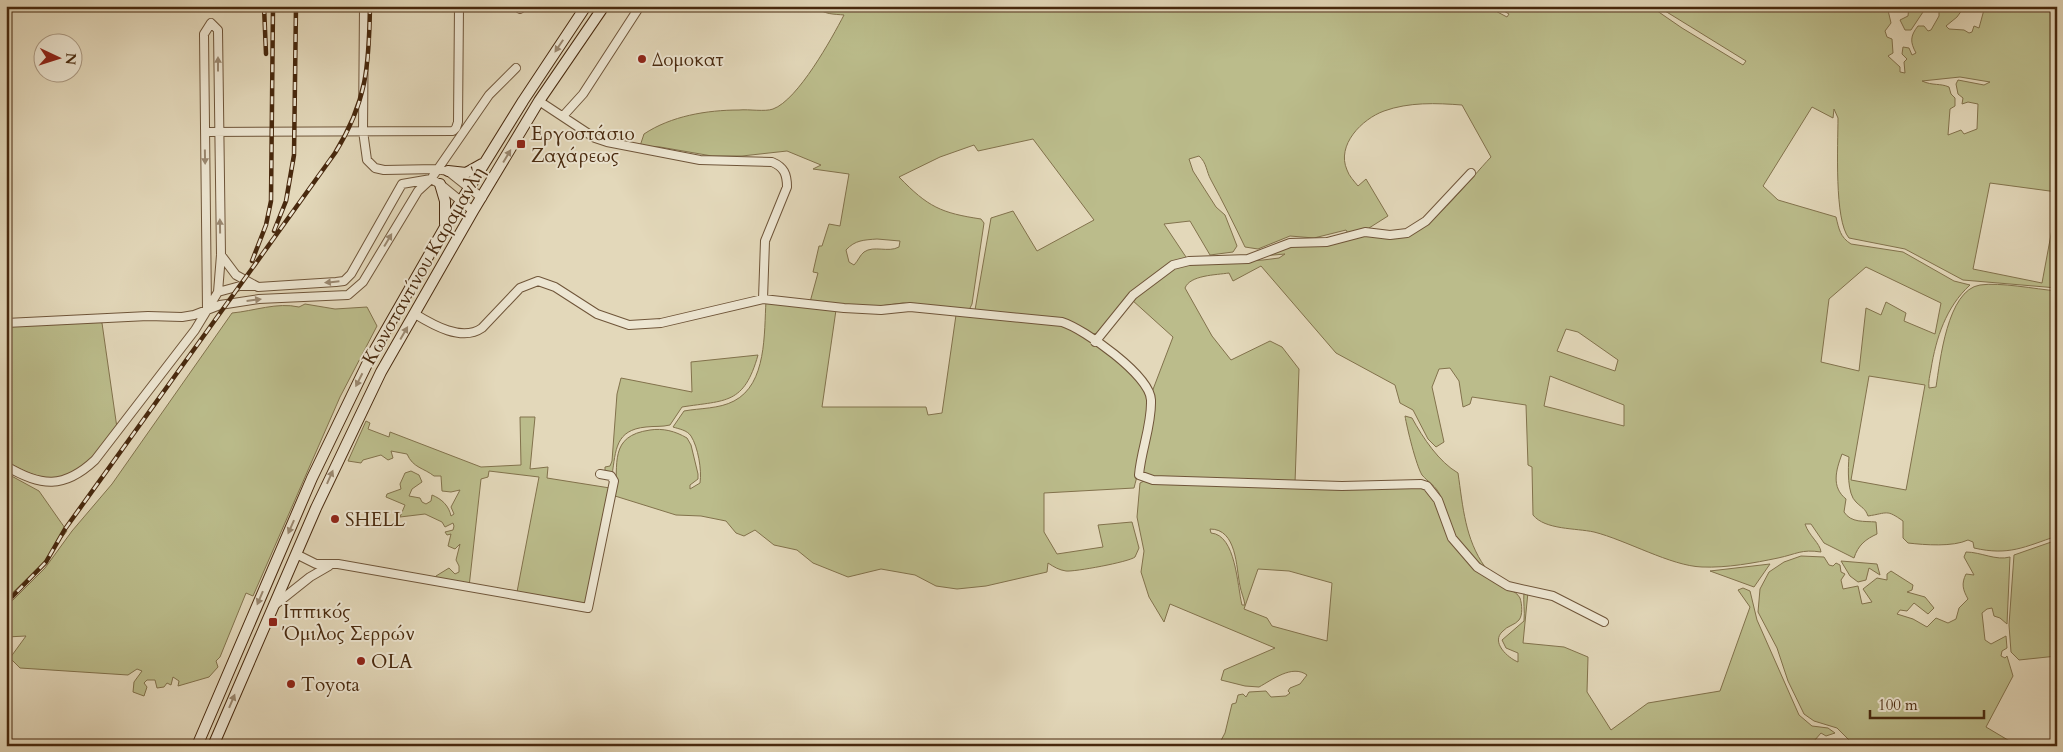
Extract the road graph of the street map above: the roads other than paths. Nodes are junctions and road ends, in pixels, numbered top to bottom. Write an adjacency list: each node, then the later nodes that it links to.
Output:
1 (364, 6): 10 (street)
2 (459, 6): 10 (street)
3 (586, 6): 12 (main road, Κωνσταντίνου Καραμανλή, one-way to 12)
4 (604, 6): 7 (main road, Κωνσταντίνου Καραμανλή)
5 (640, 6): 8 (street)
6 (516, 68): 13 (street)
7 (540, 101): 8 (street); 18 (main road, Κωνσταντίνου Καραμανλή, one-way to 7)
8 (564, 115): 25 (street)
9 (220, 131): 10 (street); 11 (street); 11 (street, one-way to 11); 22 (street, one-way to 9)
10 (363, 131): 13 (street)
11 (205, 132): 26 (street, one-way to 26)
12 (485, 162): 14 (main road); 17 (main road, Κωνσταντίνου Καραμανλή)
13 (437, 169): 14 (street); 16 (street)
14 (448, 171): 17 (street)
15 (1471, 173): 29 (street)
16 (435, 182): 19 (street); 21 (main road); 23 (street, one-way to 23); 26 (street, one-way to 16)
17 (470, 188): 18 (street); 19 (main road, Κωνσταντίνου Καραμανλή)
18 (482, 198): 20 (main road, Κωνσταντίνου Καραμανλή)
19 (462, 201): 20 (street); 21 (main road, Κωνσταντίνου Καραμανλή)
20 (473, 211): 27 (main road, Κωνσταντίνου Καραμανλή)
21 (445, 227): 36 (main road, Κωνσταντίνου Καραμανλή, one-way to 36)
22 (220, 255): 23 (street); 24 (street)
23 (258, 287): 24 (street)
24 (218, 292): 26 (street)
25 (763, 298): 27 (street); 29 (street)
26 (207, 310): 28 (street); 30 (street)
27 (416, 314): 32 (main road, Κωνσταντίνου Καραμανλή, one-way to 27)
28 (6, 323)
29 (1095, 342): 35 (street)
30 (6, 466)
31 (600, 474): 33 (street)
32 (296, 554): 33 (street); 34 (main road, Κωνσταντίνου Καραμανλή)
33 (334, 564): 34 (street)
34 (268, 616): 37 (main road, Κωνσταντίνου Καραμανλή, one-way to 34)
35 (1604, 622)
36 (197, 746)
37 (213, 746)

